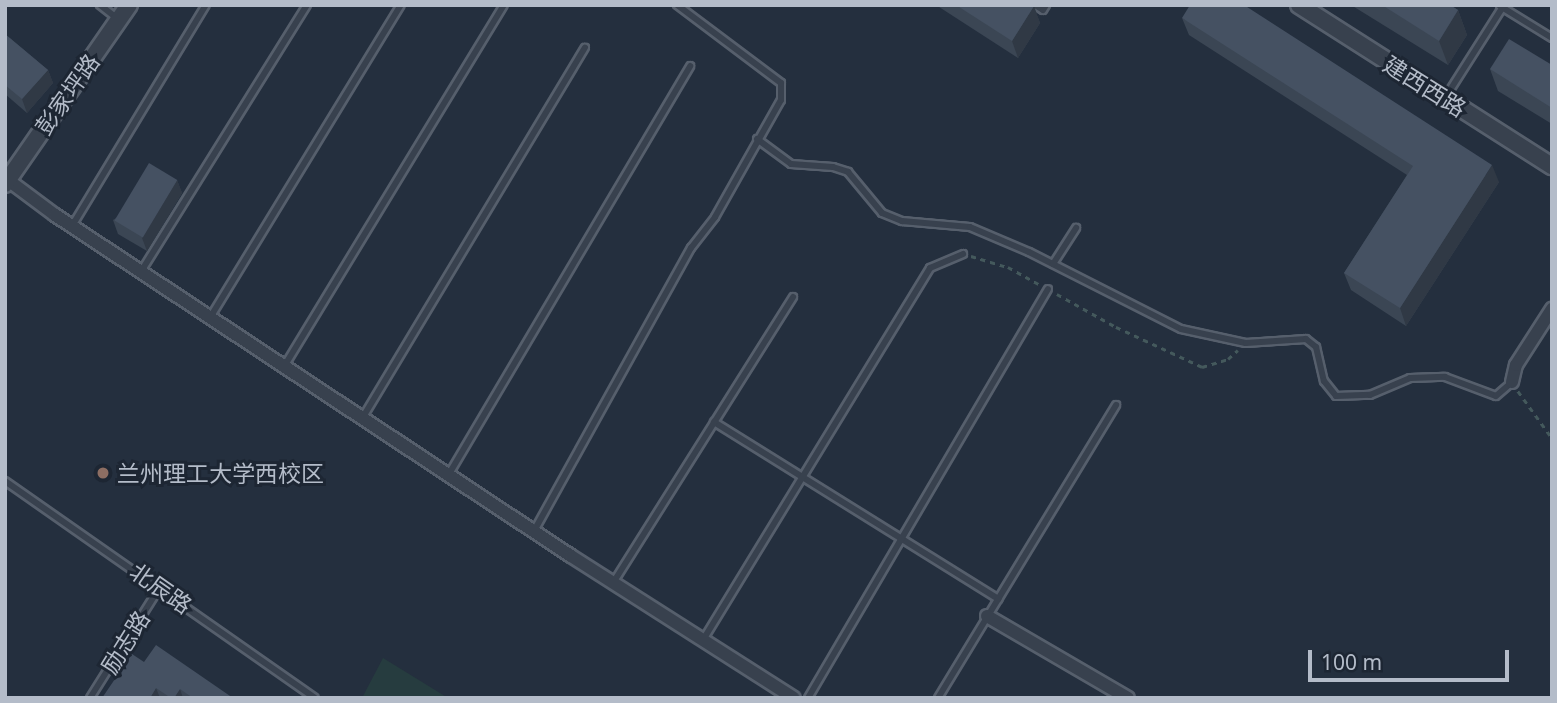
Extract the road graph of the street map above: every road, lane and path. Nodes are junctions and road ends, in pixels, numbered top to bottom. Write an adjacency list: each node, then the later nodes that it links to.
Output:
1 (100, 5): 12 (lane)
2 (129, 5): 12 (street, 彭家坪路)
3 (206, 5): 20 (lane)
4 (307, 5): 24 (lane)
5 (401, 5): 28 (lane)
6 (504, 5): 30 (lane)
7 (677, 5): 17 (lane)
8 (1035, 5): 9 (lane)
9 (1046, 5)
10 (1298, 5): 16 (street, 建西西路)
11 (1502, 6): 13 (lane); 16 (lane)
12 (118, 20): 19 (street, 彭家坪路)
13 (1552, 38)
14 (584, 48): 33 (lane)
15 (690, 66): 36 (lane)
16 (1445, 98): 18 (street, 建西西路)
17 (757, 139): 23 (lane); 39 (lane)
18 (1552, 166)
19 (7, 182): 20 (street)
20 (72, 226): 24 (street)
21 (1076, 228): 23 (lane)
22 (963, 254): 25 (path); 37 (lane)
23 (1053, 264): 29 (lane)
24 (142, 270): 28 (street)
25 (1048, 289): 29 (path); 40 (lane)
26 (793, 297): 34 (lane)
27 (1552, 309): 31 (street)
28 (211, 316): 30 (street)
29 (1246, 343): 31 (lane)
30 (285, 365): 33 (street)
31 (1512, 382): 35 (path)
32 (1116, 405): 43 (lane)
33 (363, 418): 36 (street)
34 (714, 422): 37 (lane); 41 (lane)
35 (1552, 438)
36 (449, 474): 39 (street)
37 (803, 477): 40 (lane); 45 (lane)
38 (5, 481): 42 (lane, 北辰路)
39 (534, 531): 41 (street)
40 (902, 539): 43 (lane); 49 (lane)
41 (613, 583): 45 (street)
42 (160, 587): 46 (lane, 励志路); 47 (lane, 北辰路)
43 (998, 599): 44 (lane)
44 (987, 617): 50 (lane); 51 (street)
45 (703, 640): 48 (street)
46 (90, 698)
47 (315, 698)
48 (794, 698)
49 (808, 698)
50 (938, 698)
51 (1128, 698)

